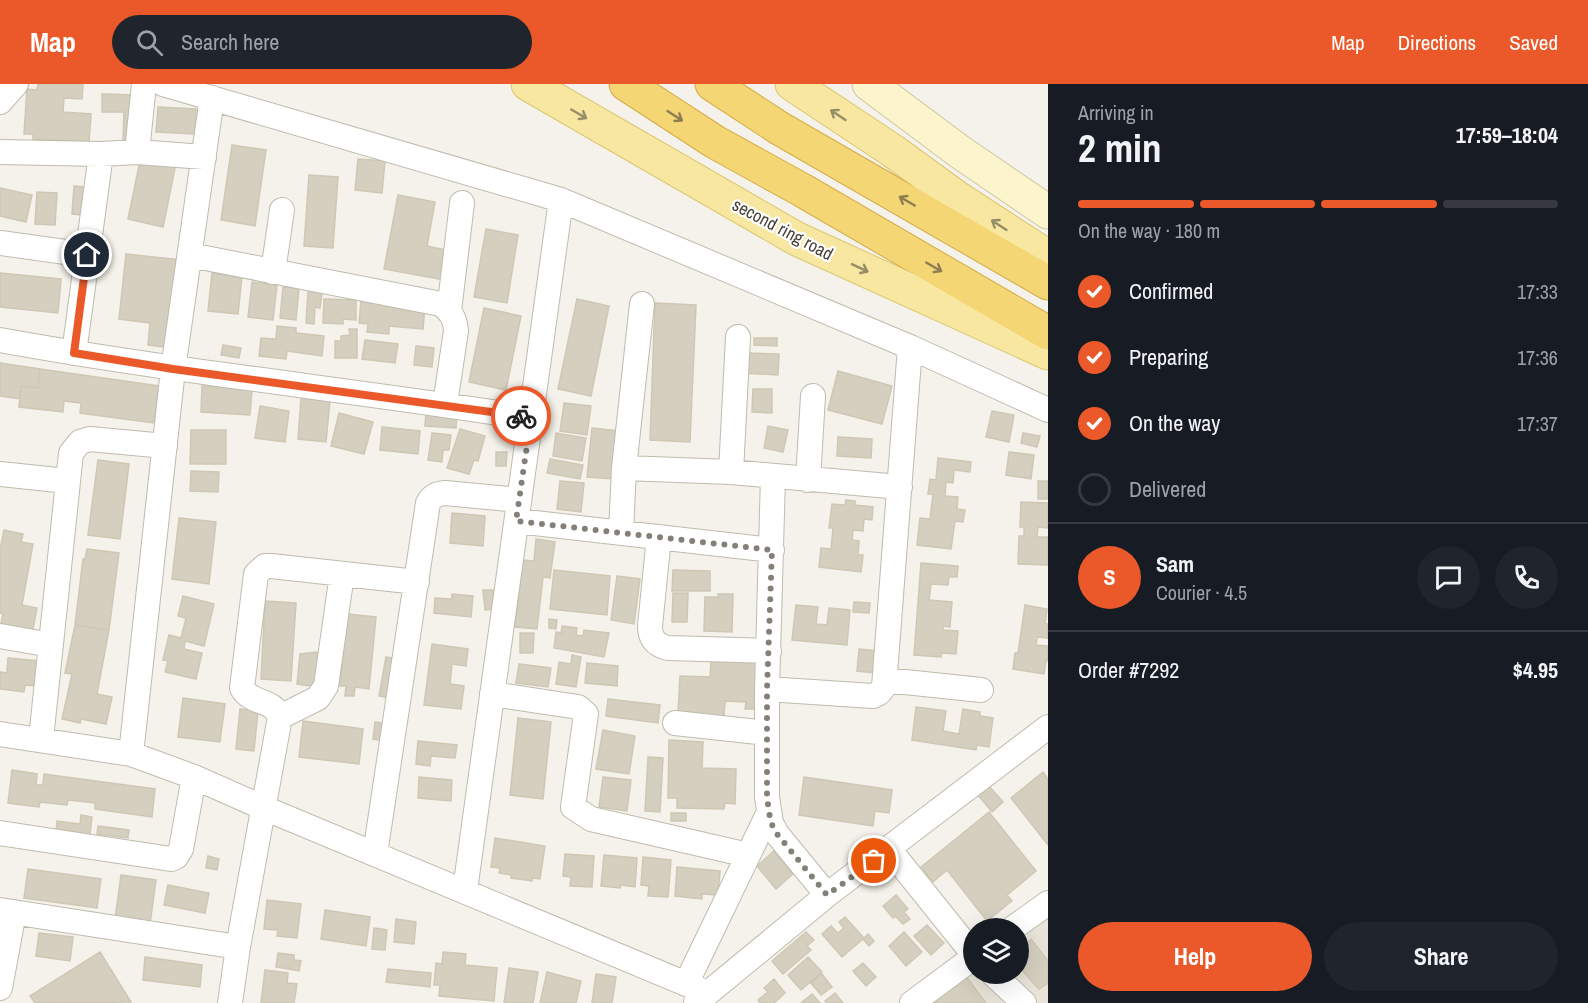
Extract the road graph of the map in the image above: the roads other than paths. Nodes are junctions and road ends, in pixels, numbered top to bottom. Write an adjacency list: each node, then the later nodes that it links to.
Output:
1 (16, 84): 10 (street)
2 (144, 84): 12 (street)
3 (163, 84): 9 (street)
4 (528, 84): 32 (main road, second ring road, one-way to 32)
5 (626, 84): 27 (highway, one-way to 27)
6 (712, 84): 24 (highway, one-way to 6)
7 (792, 84): 22 (main road, one-way to 7)
8 (869, 84): 18 (street)
9 (212, 98): 14 (street); 15 (street)
10 (0, 102)
11 (0, 152): 13 (street)
12 (137, 152): 13 (street); 14 (street)
13 (101, 154): 20 (street)
14 (204, 157): 21 (street)
15 (561, 200): 30 (street); 37 (street)
16 (462, 203): 26 (street)
17 (282, 210): 23 (street)
18 (1048, 212)
19 (0, 243): 20 (street)
20 (87, 255): 31 (street)
21 (190, 255): 23 (street); 33 (street)
22 (1048, 257)
23 (273, 272): 26 (street)
24 (1048, 283)
25 (642, 304): 39 (street)
26 (449, 311): 35 (street)
27 (1048, 333)
28 (738, 337): 40 (street)
29 (0, 340): 31 (street)
30 (910, 347): 36 (street); 45 (street)
31 (74, 353): 33 (street)
32 (1048, 353)
33 (173, 369): 35 (street); 38 (street)
34 (813, 396): 43 (street)
35 (446, 405): 37 (street)
36 (1048, 410)
37 (531, 418): 46 (street)
38 (165, 446): 44 (street); 65 (street)
39 (624, 468): 40 (street); 47 (street)
40 (731, 472): 42 (street)
41 (0, 474): 44 (street)
42 (773, 477): 43 (street); 49 (street)
43 (808, 480): 45 (street)
44 (67, 481): 53 (street)
45 (900, 488): 55 (street)
46 (518, 510): 47 (street); 51 (street); 58 (street)
47 (621, 533): 48 (street)
48 (659, 537): 49 (street); 54 (street)
49 (772, 550): 54 (street)
50 (342, 574): 51 (street); 59 (street); 59 (street)
51 (417, 582): 71 (street)
52 (0, 636): 53 (street)
53 (51, 645): 64 (street)
54 (769, 651): 56 (street)
55 (886, 680): 56 (street); 57 (street)
56 (767, 689): 62 (street)
57 (981, 690)
58 (492, 694): 72 (street); 73 (street)
59 (280, 717): 67 (street)
60 (675, 723): 62 (street)
61 (1048, 727): 70 (street)
62 (767, 733): 68 (street)
63 (0, 734): 64 (street)
64 (41, 739): 65 (street)
65 (131, 754): 66 (street)
66 (194, 777): 67 (street); 69 (street)
67 (264, 808): 71 (street); 79 (street)
68 (769, 812): 72 (street); 74 (street)
69 (0, 833)
70 (889, 849): 74 (street); 78 (street)
71 (375, 854): 73 (street)
72 (748, 855): 83 (street)
73 (465, 890): 83 (street)
74 (827, 895): 83 (street)
75 (1048, 903): 77 (street)
76 (7, 911): 79 (street); 82 (street)
77 (1027, 918)
78 (963, 942)
79 (238, 947): 84 (street)
80 (963, 964): 85 (street)
81 (1004, 984): 86 (street)
82 (0, 988)
83 (697, 993)
84 (230, 1003)
85 (912, 1003)
86 (1024, 1003)

